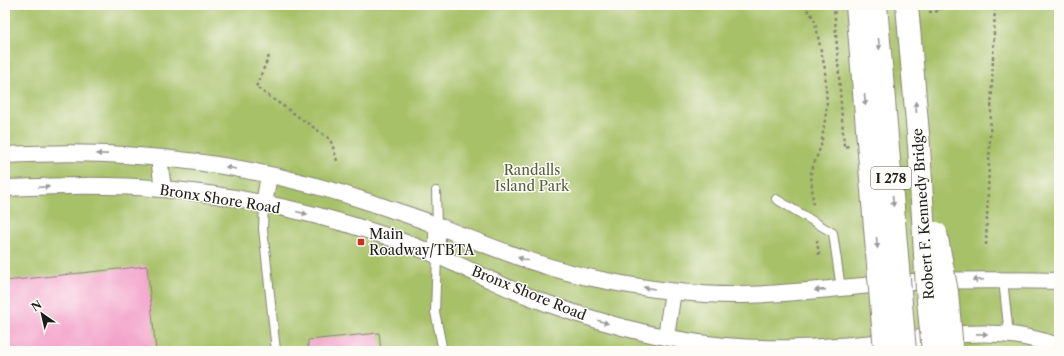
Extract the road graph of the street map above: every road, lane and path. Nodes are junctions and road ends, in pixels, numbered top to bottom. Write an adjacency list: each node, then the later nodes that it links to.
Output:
1 (821, 5): 6 (path)
2 (858, 5): 32 (highway, one-way to 32, bridge)
3 (876, 5): 33 (highway, Robert F. Kennedy Bridge / I 278, one-way to 33, bridge)
4 (907, 5): 8 (highway, Robert F. Kennedy Bridge / I 278, one-way to 4, bridge)
5 (995, 5): 20 (path)
6 (804, 6): 18 (path)
7 (269, 56): 11 (path)
8 (919, 146): 34 (highway, Robert F. Kennedy Bridge / I 278, bridge); 35 (highway, bridge)
9 (5, 156): 10 (street, Bronx Shore Road, one-way to 9)
10 (159, 158): 12 (street, Bronx Shore Road, one-way to 10); 14 (street)
11 (337, 161)
12 (269, 175): 17 (street); 19 (street, Bronx Shore Road)
13 (5, 188): 14 (street, Bronx Shore Road, one-way to 14)
14 (163, 189): 17 (street, Bronx Shore Road)
15 (436, 191): 19 (lane)
16 (776, 199): 18 (lane)
17 (264, 204): 22 (street, Bronx Shore Road, one-way to 22); 30 (lane)
18 (815, 222): 21 (path); 25 (lane)
19 (437, 226): 22 (street); 26 (street, Bronx Shore Road, one-way to 19)
20 (986, 245)
21 (819, 255)
22 (437, 256): 28 (street, Bronx Shore Road, one-way to 28); 31 (lane)
23 (1002, 280): 24 (street, Bronx Shore Road); 25 (street, Bronx Shore Road, one-way to 25); 27 (lane)
24 (1059, 281)
25 (841, 289): 26 (street, Bronx Shore Road, one-way to 26)
26 (673, 292): 28 (street)
27 (1009, 335): 28 (street, Bronx Shore Road, one-way to 27); 29 (street, Bronx Shore Road)
28 (666, 336)
29 (1059, 346)
30 (276, 351)
31 (443, 351)
32 (885, 351)
33 (905, 351)
34 (933, 351)
35 (952, 351)

